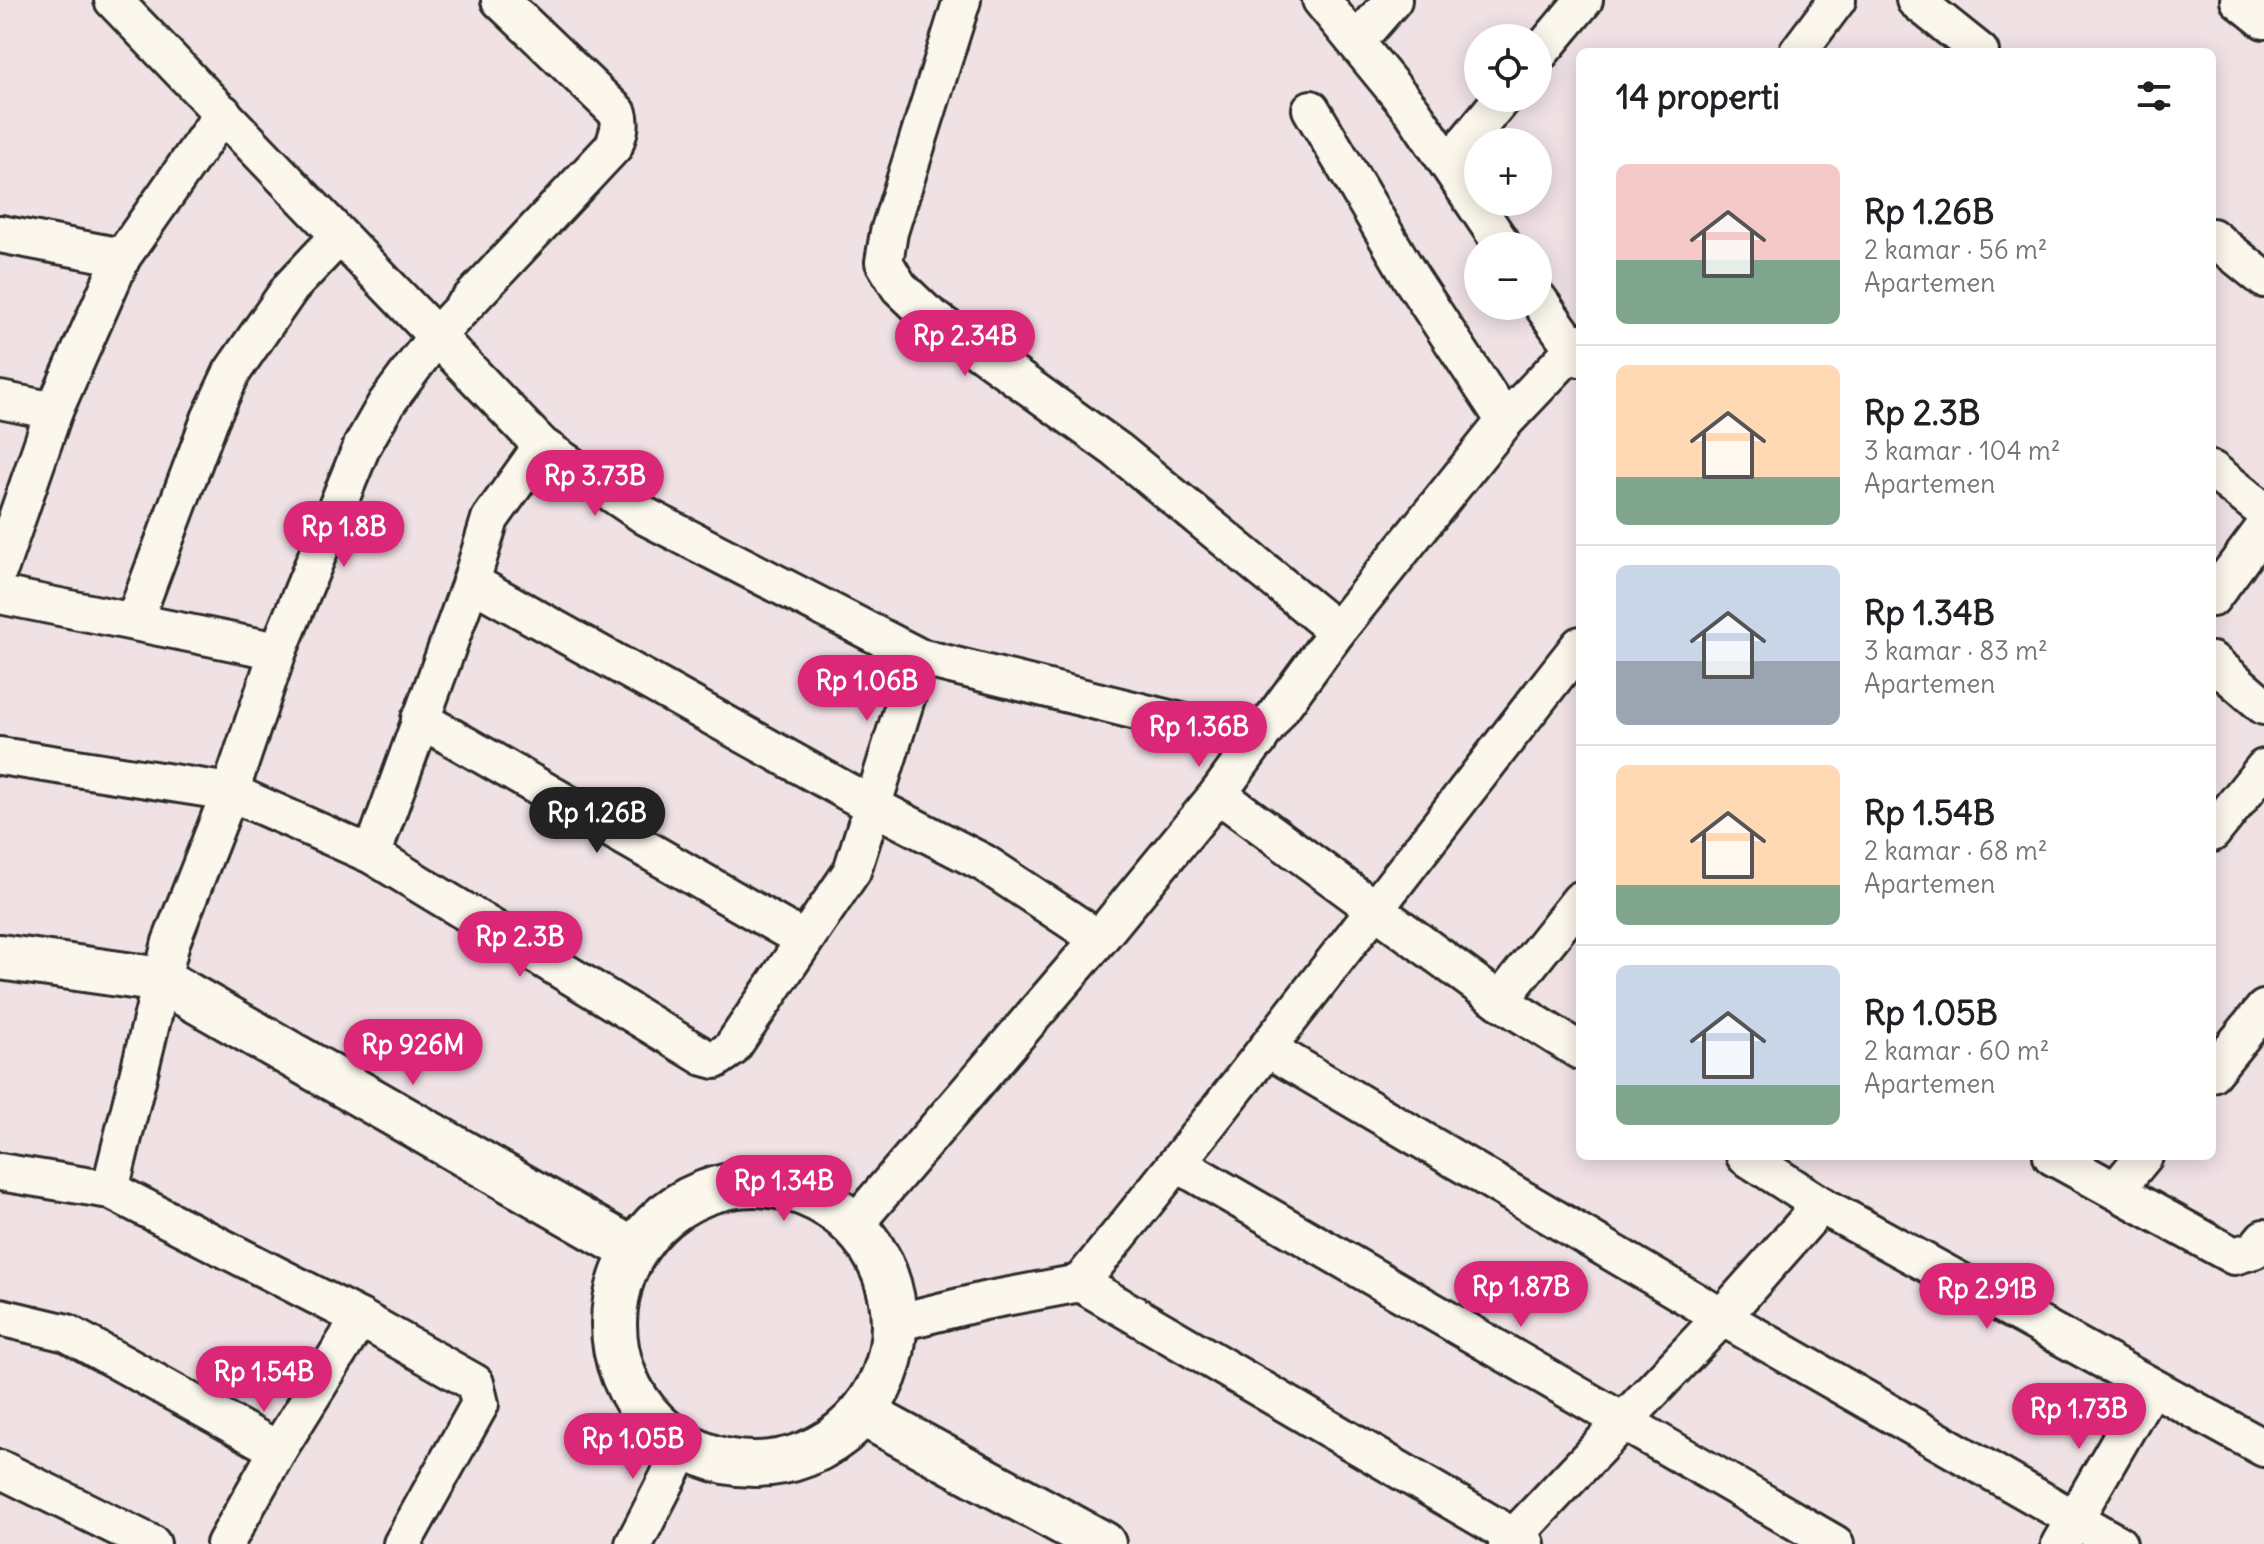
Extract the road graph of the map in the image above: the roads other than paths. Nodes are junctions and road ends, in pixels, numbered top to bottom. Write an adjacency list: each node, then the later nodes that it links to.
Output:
1 (500, 0): 26 (street)
2 (962, 0): 41 (street)
3 (1321, 0): 12 (street)
4 (1393, 0): 12 (street)
5 (1584, 0): 11 (street)
6 (1837, 0): 13 (street)
7 (1915, 0): 14 (street)
8 (2239, 0): 10 (street)
9 (122, 3): 17 (street)
10 (2264, 20)
11 (1552, 38)
12 (1358, 40): 18 (street)
13 (1801, 48)
14 (1975, 48)
15 (1311, 109): 31 (street)
16 (1491, 112): 18 (street)
17 (223, 113): 21 (street); 23 (street)
18 (1449, 163): 19 (street)
19 (1494, 232)
20 (0, 234): 23 (street)
21 (339, 236): 26 (street); 40 (street)
22 (2216, 240): 24 (street)
23 (122, 257): 30 (street)
24 (2264, 279)
25 (1552, 318): 27 (street)
26 (437, 335): 32 (street); 43 (street)
27 (1576, 350)
28 (1576, 352): 31 (street)
29 (0, 400): 30 (street)
30 (54, 411): 36 (street)
31 (1505, 421): 41 (street)
32 (542, 446): 37 (street); 44 (street)
33 (2216, 473): 34 (street)
34 (2264, 511)
35 (2264, 528): 38 (street)
36 (0, 567)
37 (471, 582): 47 (street); 53 (street)
38 (2216, 593)
39 (0, 595): 40 (street)
40 (134, 621): 43 (street)
41 (1337, 631): 48 (street)
42 (1576, 650): 57 (street)
43 (278, 651): 51 (street)
44 (919, 657): 48 (street); 53 (street)
45 (2216, 664): 46 (street)
46 (2264, 706)
47 (420, 719): 55 (street); 59 (street)
48 (1258, 741): 52 (street)
49 (0, 756): 51 (street)
50 (2264, 768): 54 (street)
51 (230, 792): 55 (street); 61 (street)
52 (1218, 794): 57 (street); 58 (street)
53 (873, 806): 58 (street); 59 (street)
54 (2216, 828)
55 (372, 855): 59 (street)
56 (1576, 905): 62 (street)
57 (1374, 907): 62 (street); 65 (street)
58 (1099, 939): 75 (street)
59 (804, 940)
60 (0, 957): 61 (street)
61 (161, 980): 72 (street); 77 (street)
62 (1500, 1001): 64 (street)
63 (2264, 1009): 66 (street)
64 (1576, 1048)
65 (1268, 1049): 70 (street); 80 (street)
66 (2216, 1068)
67 (1751, 1160): 74 (street)
68 (2060, 1160): 73 (street)
69 (2141, 1160): 73 (street)
70 (1178, 1164): 78 (street); 85 (street)
71 (0, 1172): 72 (street)
72 (110, 1190): 81 (street)
73 (2116, 1190): 76 (street)
74 (1821, 1205): 80 (street); 83 (street)
75 (854, 1225): 77 (street); 82 (street)
76 (2264, 1238)
77 (634, 1251): 86 (street)
78 (1080, 1283): 82 (street); 91 (street)
79 (0, 1317): 88 (street)
80 (1722, 1317): 85 (street); 90 (street)
81 (360, 1318): 88 (street); 94 (street)
82 (895, 1323): 84 (street)
83 (2151, 1387): 87 (street); 90 (street)
84 (862, 1413): 86 (street); 96 (street)
85 (1620, 1422): 91 (street); 97 (street)
86 (685, 1445): 95 (street)
87 (2264, 1448)
88 (278, 1450): 93 (street)
89 (0, 1469): 92 (street)
90 (2067, 1532): 98 (street)
91 (1516, 1542)
92 (152, 1544)
93 (225, 1544)
94 (402, 1544)
95 (634, 1544)
96 (1103, 1544)
97 (1835, 1544)
98 (2118, 1544)

